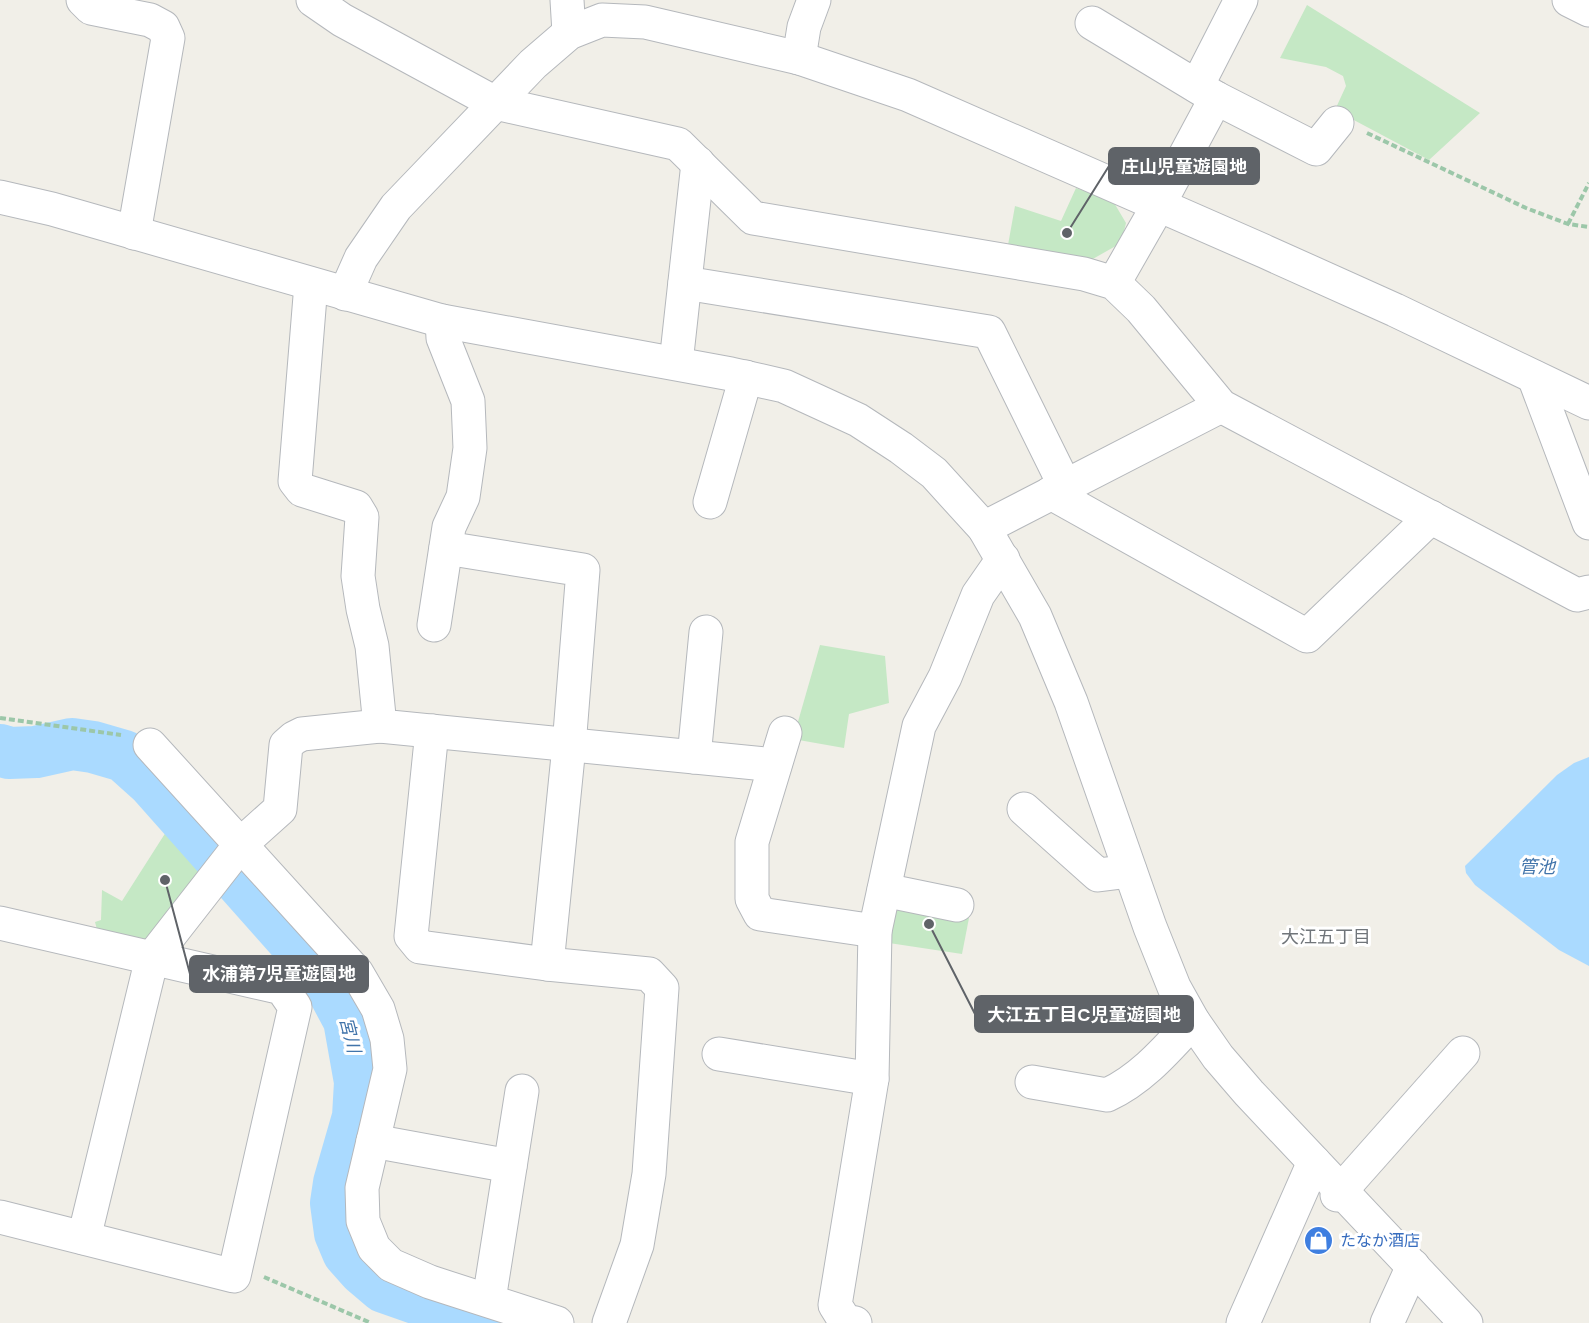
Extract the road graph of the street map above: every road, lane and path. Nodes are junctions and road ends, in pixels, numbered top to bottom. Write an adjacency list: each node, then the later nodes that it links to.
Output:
1 (83, 0): 20 (street)
2 (313, 0): 12 (street)
3 (567, 0): 9 (street)
4 (814, 0): 10 (street)
5 (1241, 0): 11 (street)
6 (1569, 0): 7 (street)
7 (1589, 10)
8 (1092, 23): 11 (street)
9 (569, 33): 10 (street); 12 (street)
10 (799, 58): 17 (street)
11 (1206, 92): 13 (street); 17 (street)
12 (495, 103): 14 (street); 24 (street)
13 (1337, 123): 18 (path)
14 (698, 163): 21 (street); 22 (street)
15 (1589, 183): 18 (path)
16 (0, 196): 20 (street)
17 (1158, 206): 22 (street); 28 (street)
18 (1568, 224): 19 (path)
19 (1589, 227)
20 (134, 233): 23 (street)
21 (685, 283): 26 (street); 31 (street)
22 (1114, 283): 30 (street)
23 (311, 285): 24 (street); 42 (street)
24 (345, 294): 25 (street)
25 (442, 321): 26 (street); 36 (street)
26 (676, 363): 27 (street)
27 (746, 377): 32 (street); 35 (street)
28 (1534, 377): 29 (street); 34 (street)
29 (1589, 403)
30 (1221, 406): 31 (street); 33 (street)
31 (1058, 490): 33 (street); 35 (street)
32 (710, 502)
33 (1431, 517): 38 (street)
34 (1589, 523)
35 (984, 528): 37 (street)
36 (446, 548): 39 (street); 46 (street)
37 (1003, 559): 51 (street); 52 (street)
38 (1589, 592)
39 (434, 625)
40 (706, 632): 47 (street)
41 (0, 718): 45 (path)
42 (380, 726): 43 (street); 50 (street)
43 (432, 731): 46 (street); 57 (street)
44 (785, 733): 48 (street)
45 (150, 745): 50 (street)
46 (569, 746): 47 (street); 57 (street)
47 (694, 757): 48 (street)
48 (775, 765): 55 (street)
49 (1024, 809): 51 (street)
50 (242, 844): 56 (street); 64 (street)
51 (1130, 871): 58 (street)
52 (884, 890): 53 (street); 55 (street)
53 (957, 905)
54 (0, 923): 56 (street)
55 (875, 932): 61 (street)
56 (152, 958): 69 (street); 69 (street)
57 (548, 964): 73 (street)
58 (1193, 1021): 62 (street); 65 (street)
59 (1463, 1053): 67 (street)
60 (719, 1054): 61 (street)
61 (872, 1079): 74 (street)
62 (1032, 1082)
63 (522, 1091): 66 (street)
64 (373, 1141): 66 (street); 71 (street)
65 (1314, 1162): 67 (street); 75 (street)
66 (510, 1166): 71 (street)
67 (1339, 1193): 70 (street)
68 (0, 1217): 69 (street)
69 (84, 1238)
70 (1413, 1266): 76 (street); 77 (street)
71 (489, 1300): 72 (street)
72 (556, 1323)
73 (609, 1323)
74 (855, 1323)
75 (1243, 1323)
76 (1387, 1323)
77 (1466, 1323)

